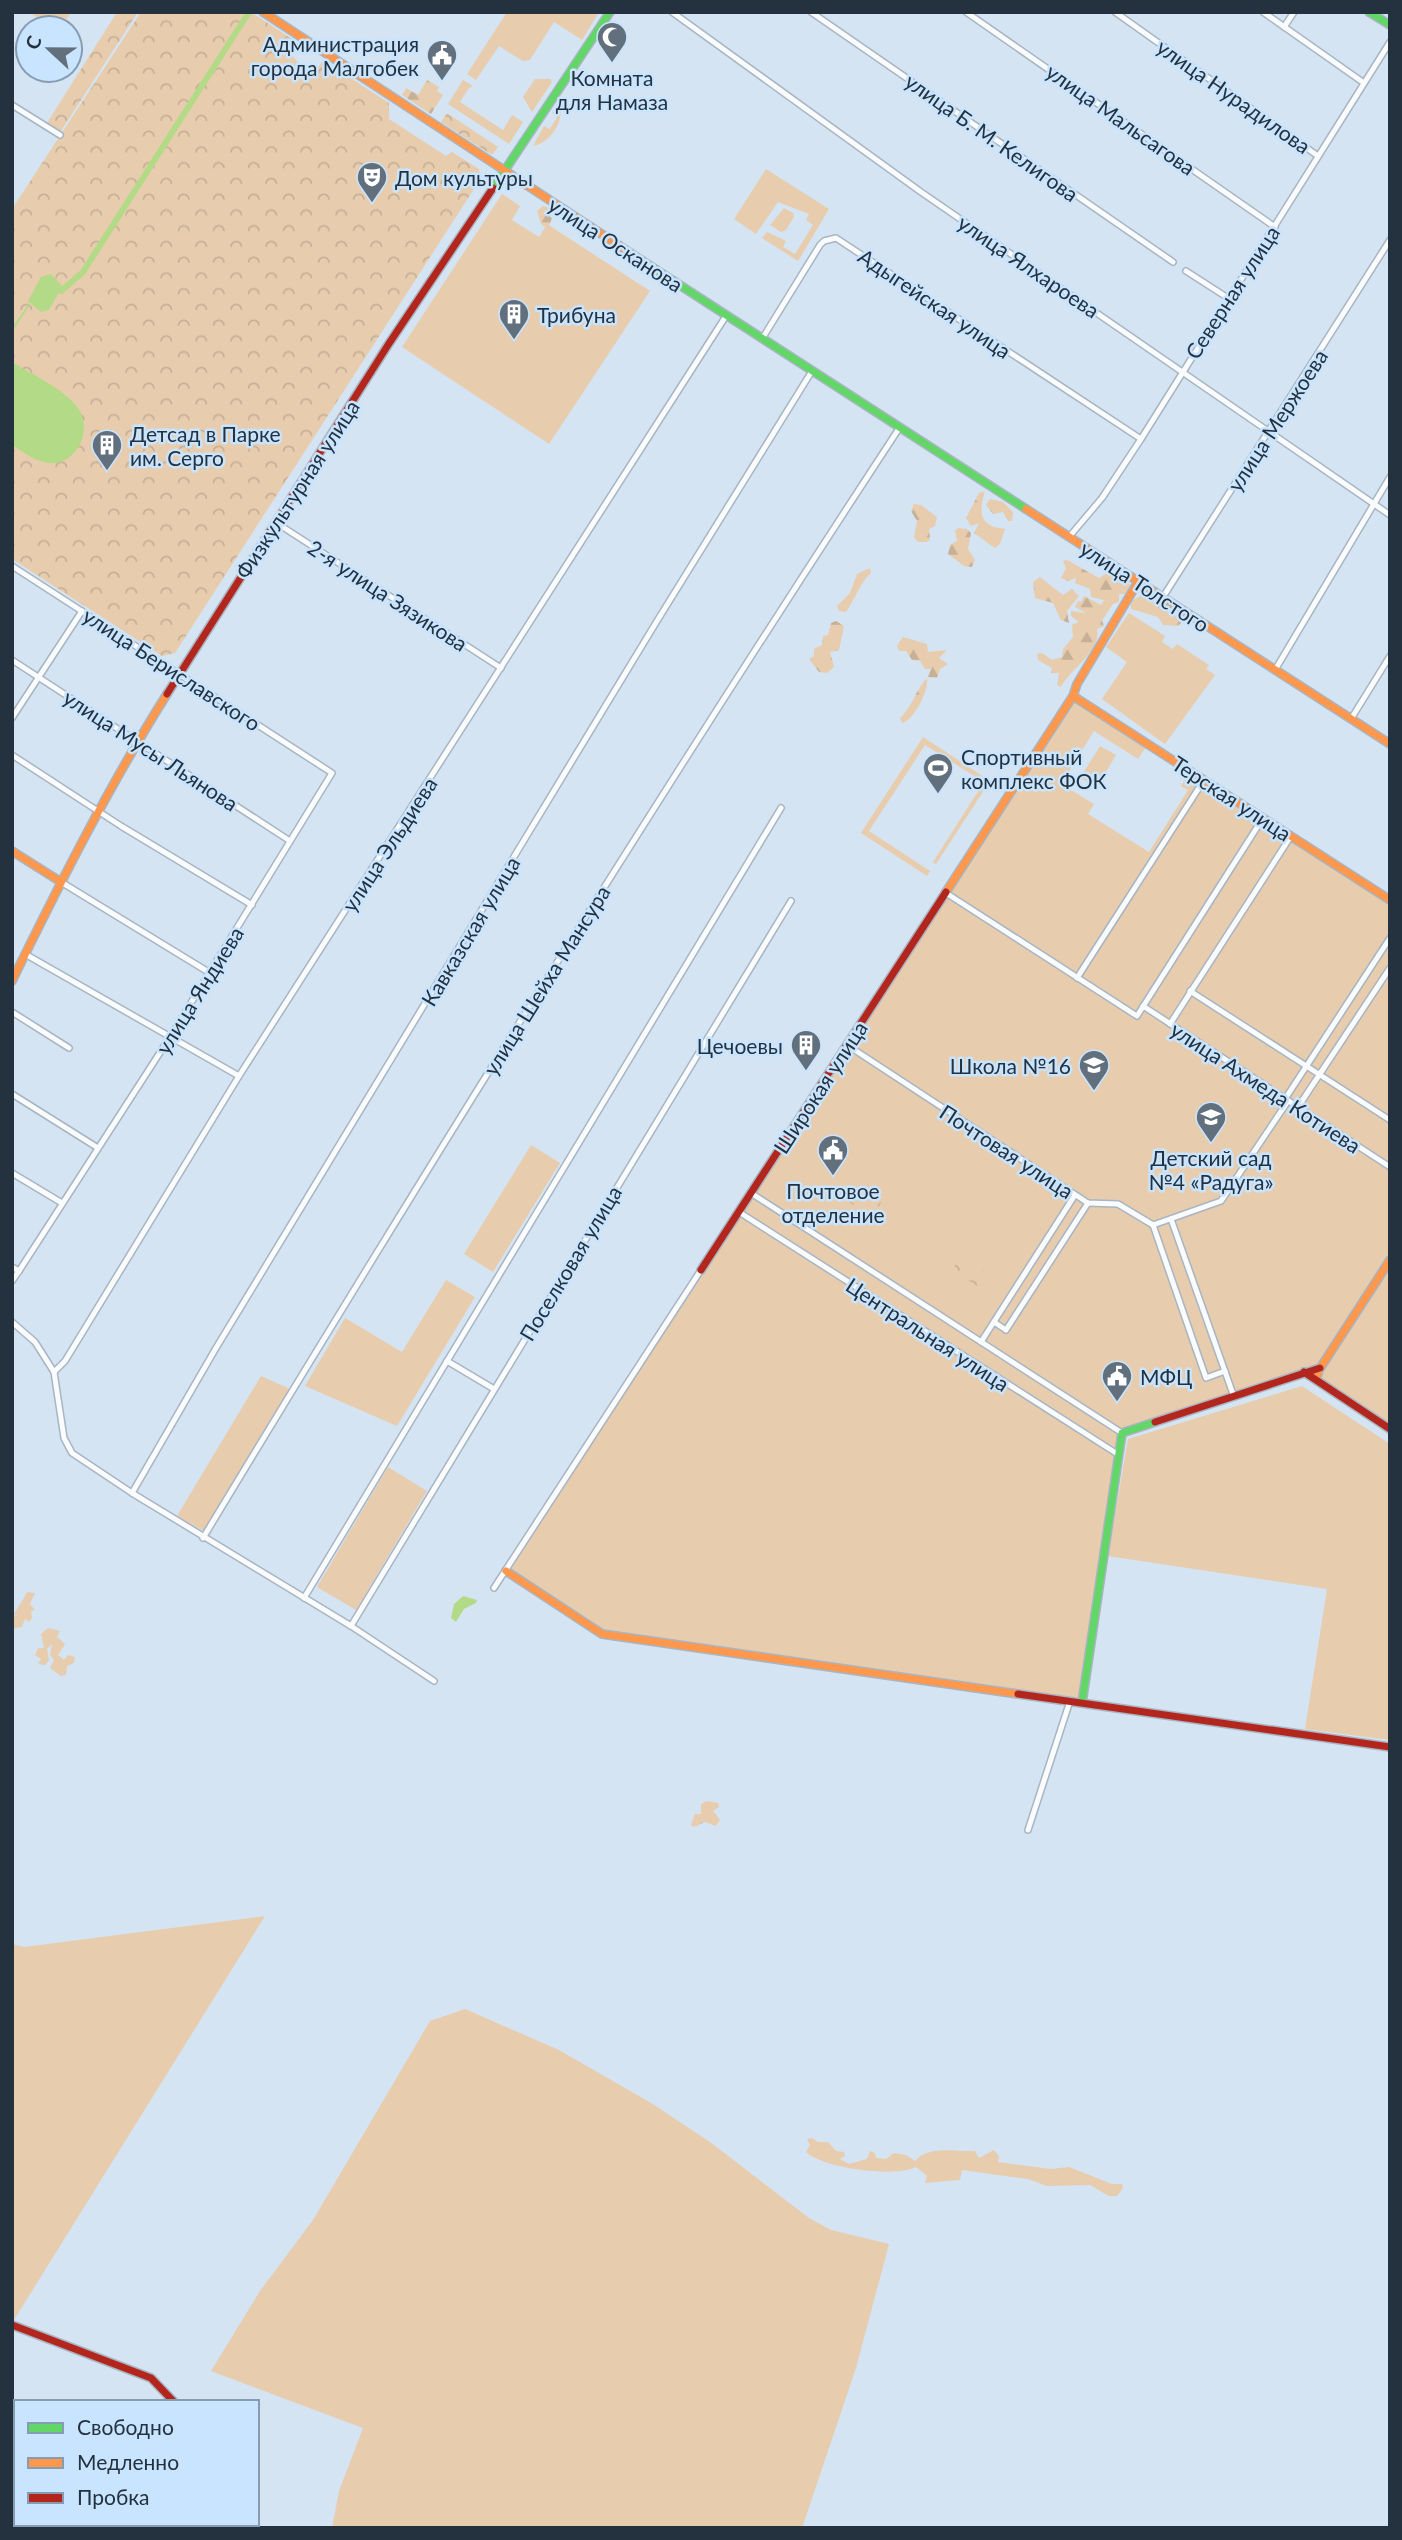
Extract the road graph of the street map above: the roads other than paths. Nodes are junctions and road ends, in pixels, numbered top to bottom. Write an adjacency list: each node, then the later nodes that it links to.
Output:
1 (263, 12): 17 (street, улица Осканова)
2 (610, 12): 17 (street, Физкультурная улица)
3 (672, 12): 25 (street, улица Ялхароева)
4 (811, 12): 20 (street, улица Б. М. Келигова)
5 (966, 12): 18 (street, улица Мальсагова)
6 (1115, 12): 16 (street, улица Нурадилова)
7 (1263, 12): 11 (street)
8 (1294, 12): 11 (street)
9 (1369, 12): 10 (street)
10 (1390, 25)
11 (1284, 27): 13 (street)
12 (1390, 42): 13 (street, Северная улица)
13 (1364, 83): 16 (street, Северная улица)
14 (12, 105): 15 (street)
15 (60, 135)
16 (1318, 156): 18 (street, Северная улица)
17 (502, 170): 23 (street, улица Осканова); 33 (street, Физкультурная улица)
18 (1275, 227): 22 (street, Северная улица)
19 (1390, 240): 28 (street, улица Мержоева)
20 (1173, 262)
21 (1186, 271): 22 (street)
22 (1228, 298): 25 (street, Северная улица)
23 (726, 316): 24 (street, улица Осканова); 41 (street, улица Эльдиева)
24 (762, 339): 26 (street, улица Осканова); 29 (street, Адыгейская улица)
25 (1182, 370): 28 (street, улица Ялхароева); 29 (street, Северная улица)
26 (812, 371): 27 (street, улица Осканова); 113 (street, Кавказская улица)
27 (900, 427): 34 (street, улица Толстого); 114 (street, улица Шейха Мансура)
28 (1270, 430): 31 (street, улица Ялхароева); 37 (street, улица Мержоева)
29 (1141, 439): 34 (street, Северная улица)
30 (1390, 477): 31 (street)
31 (1374, 503): 32 (street, улица Ялхароева); 42 (street)
32 (1390, 515)
33 (275, 522): 41 (street, 2-я улица Зязикова); 43 (street, Физкультурная улица)
34 (1069, 537): 36 (street, улица Толстого)
35 (12, 566): 38 (street, улица Бериславского)
36 (1138, 582): 37 (street, улица Толстого); 45 (street, Широкая улица)
37 (1163, 597): 42 (street, улица Толстого)
38 (82, 611): 43 (street, улица Бериславского); 44 (street)
39 (1390, 656): 47 (street)
40 (12, 660): 44 (street, улица Мусы Льянова)
41 (500, 668): 79 (street, улица Эльдиева)
42 (1275, 670): 47 (street, улица Толстого)
43 (180, 674): 48 (street, Физкультурная улица); 51 (street, улица Бериславского)
44 (39, 678): 46 (street); 48 (street, улица Мусы Льянова)
45 (1073, 696): 52 (street, Терская улица); 60 (street, Широкая улица)
46 (12, 718)
47 (1351, 719): 49 (street, улица Толстого)
48 (137, 742): 54 (street, Физкультурная улица); 57 (street, улица Мусы Льянова)
49 (1390, 744)
50 (12, 755): 54 (street)
51 (332, 773): 57 (street, улица Яндиева)
52 (1204, 780): 55 (street, Терская улица); 68 (street)
53 (781, 808): 102 (street)
54 (100, 811): 59 (street, Физкультурная улица); 63 (street)
55 (1263, 818): 56 (street, Терская улица); 71 (street)
56 (1291, 836): 61 (street, Терская улица); 70 (street)
57 (290, 841): 63 (street, улица Яндиева)
58 (12, 851): 59 (street)
59 (61, 882): 65 (street, Физкультурная улица); 67 (street)
60 (946, 893): 68 (street); 75 (street, Широкая улица)
61 (1390, 900)
62 (791, 901): 108 (street, Поселковая улица)
63 (252, 905): 67 (street, улица Яндиева)
64 (1390, 938): 77 (street)
65 (25, 954): 69 (street, Физкультурная улица); 74 (street)
66 (1390, 968): 78 (street)
67 (210, 973): 74 (street, улица Яндиева)
68 (1077, 978): 71 (street)
69 (12, 981)
70 (1190, 991): 73 (street); 77 (street, улица Ахмеда Котиева)
71 (1143, 1006): 73 (street, улица Ахмеда Котиева)
72 (12, 1012): 76 (street)
73 (1170, 1024): 81 (street, улица Ахмеда Котиева)
74 (170, 1037): 79 (street); 84 (street, улица Яндиева)
75 (847, 1045): 87 (street, Широкая улица); 88 (street, Почтовая улица)
76 (69, 1048)
77 (1306, 1066): 78 (street, улица Ахмеда Котиева); 81 (street)
78 (1319, 1074): 82 (street); 83 (street, улица Ахмеда Котиева)
79 (239, 1076): 105 (street, улица Эльдиева)
80 (12, 1094): 84 (street)
81 (1287, 1100): 82 (street, улица Ахмеда Котиева); 92 (street)
82 (1298, 1107): 85 (street, улица Ахмеда Котиева)
83 (1390, 1120)
84 (97, 1148): 89 (street, улица Яндиева)
85 (1390, 1167)
86 (12, 1173): 89 (street)
87 (751, 1193): 91 (street, Широкая улица); 101 (street, Центральная улица)
88 (1075, 1195): 90 (street, Почтовая улица); 100 (street)
89 (62, 1203): 97 (street, улица Яндиева)
90 (1088, 1203): 93 (street, Почтовая улица); 100 (street)
91 (739, 1212): 96 (street, Широкая улица); 112 (street, Центральная улица)
92 (1171, 1219): 93 (street); 104 (street)
93 (1153, 1225): 104 (street)
94 (1390, 1261): 103 (street)
95 (12, 1267): 97 (street)
96 (701, 1270): 115 (street, Широкая улица)
97 (19, 1271): 98 (street, улица Яндиева)
98 (12, 1281)
99 (12, 1322): 105 (street)
100 (994, 1322): 101 (street)
101 (981, 1342): 111 (street, Центральная улица)
102 (447, 1361): 108 (street); 117 (street)
103 (1320, 1368): 106 (street); 107 (street)
104 (1225, 1371): 109 (street)
105 (54, 1372): 113 (street)
106 (1304, 1373): 107 (street); 109 (street)
107 (1316, 1380): 110 (street)
108 (494, 1389): 118 (street, Поселковая улица)
109 (1233, 1394): 111 (street)
110 (1390, 1429)
111 (1122, 1433): 112 (street)
112 (1119, 1455): 121 (street)
113 (132, 1493): 114 (street)
114 (203, 1538): 117 (street)
115 (506, 1571): 116 (street, Широкая улица); 120 (street)
116 (494, 1588)
117 (303, 1598): 118 (street)
118 (351, 1626): 119 (street)
119 (434, 1681)
120 (1070, 1702): 121 (street); 123 (street)
121 (1082, 1703): 122 (street)
122 (1390, 1747)
123 (1028, 1830)
124 (12, 2325): 125 (street)
125 (172, 2400)

